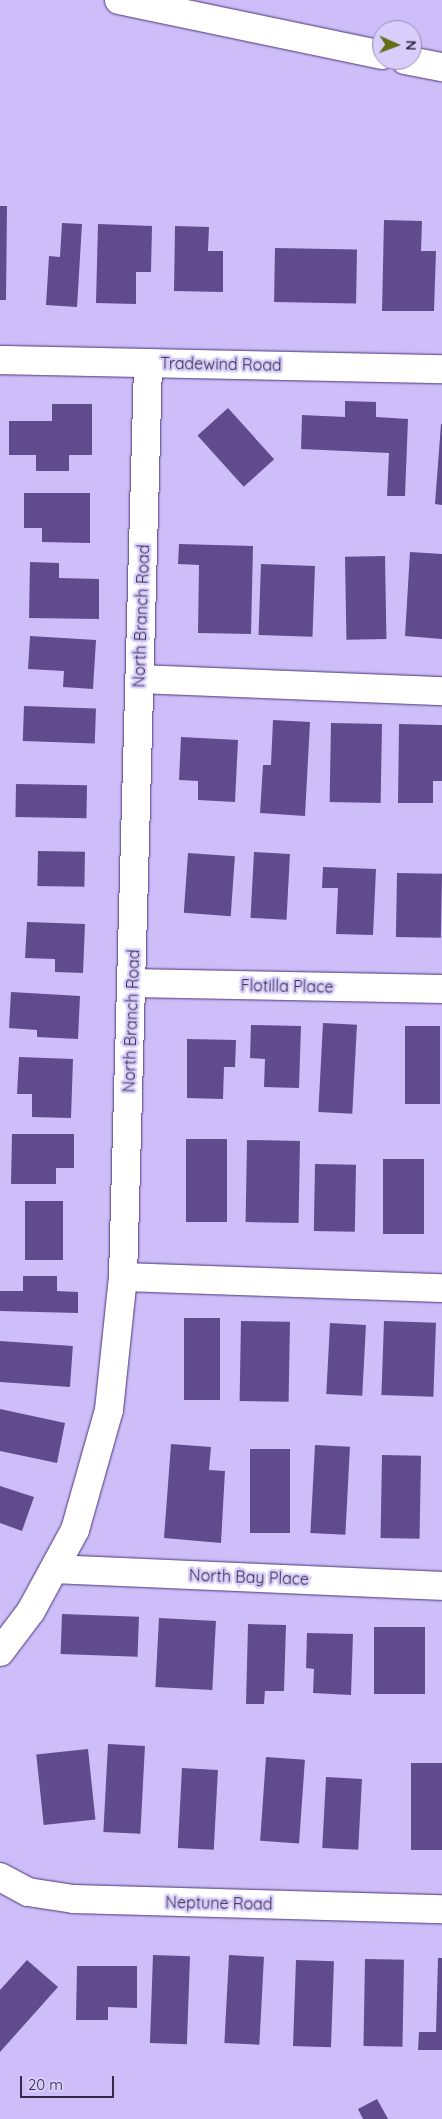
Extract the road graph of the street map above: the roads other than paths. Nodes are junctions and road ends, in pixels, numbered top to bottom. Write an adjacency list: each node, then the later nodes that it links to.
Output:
1 (119, 0): 2 (street)
2 (372, 53)
3 (422, 63): 4 (street)
4 (442, 67)
5 (0, 360): 6 (street, Tradewind Road)
6 (148, 363): 7 (street, Tradewind Road); 8 (street, North Branch Road)
7 (442, 369)
8 (140, 679): 9 (street); 10 (street, North Branch Road)
9 (442, 690)
10 (132, 983): 11 (street, Flotilla Place); 12 (street, North Branch Road)
11 (442, 989)
12 (124, 1277): 13 (street); 14 (street, North Branch Road)
13 (442, 1288)
14 (55, 1569): 15 (street, North Bay Place); 16 (street, North Branch Road)
15 (442, 1586)
16 (0, 1652)
17 (0, 1877): 18 (street, Neptune Road)
18 (442, 1909)

